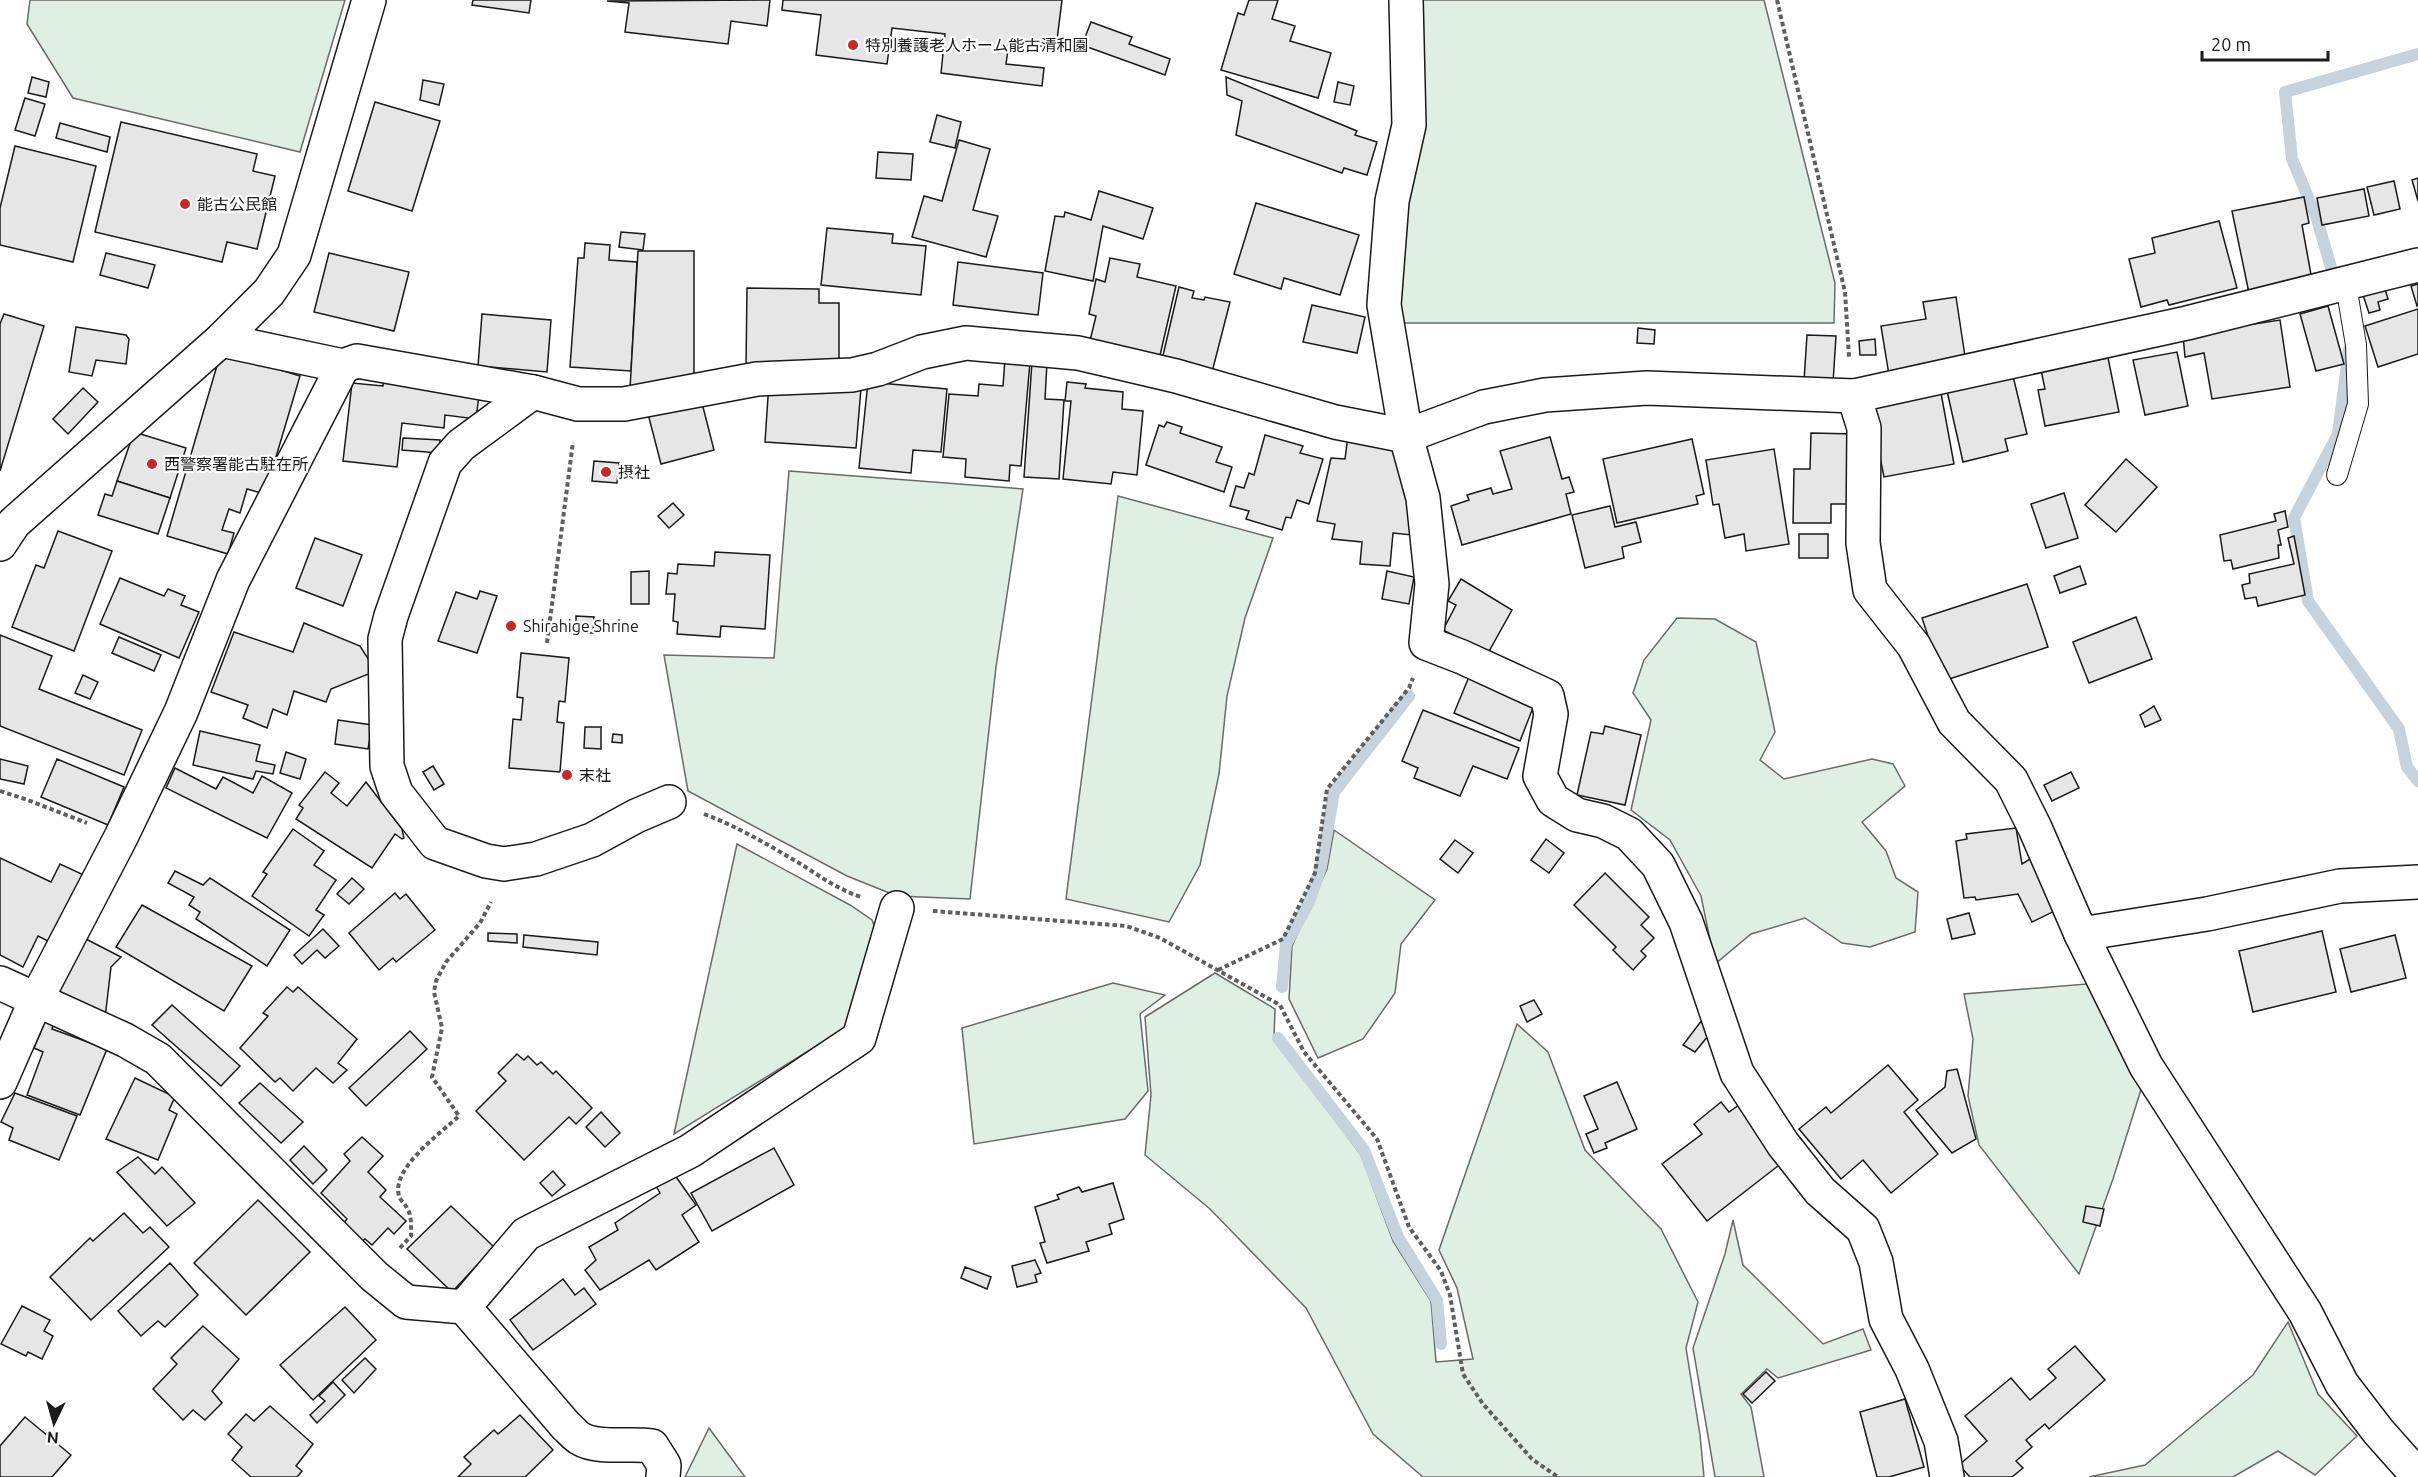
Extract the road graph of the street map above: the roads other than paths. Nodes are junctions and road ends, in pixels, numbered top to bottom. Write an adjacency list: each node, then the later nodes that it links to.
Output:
1 (369, 0): 5 (street)
2 (1406, 0): 9 (street)
3 (2418, 265): 4 (street)
4 (2346, 285): 8 (street); 10 (lane)
5 (221, 340): 6 (street); 11 (street)
6 (343, 366): 7 (street); 17 (street)
7 (533, 392): 9 (street); 12 (street)
8 (1854, 396): 9 (street); 15 (street)
9 (1406, 436): 22 (street)
10 (2337, 474)
11 (0, 544)
12 (669, 802)
13 (2418, 882): 15 (street)
14 (897, 908): 19 (street)
15 (2081, 934): 20 (street)
16 (0, 983): 17 (street)
17 (36, 1000): 18 (street); 19 (street)
18 (0, 1083)
19 (464, 1307): 21 (street)
20 (2418, 1476)
21 (663, 1477)
22 (1947, 1477)

